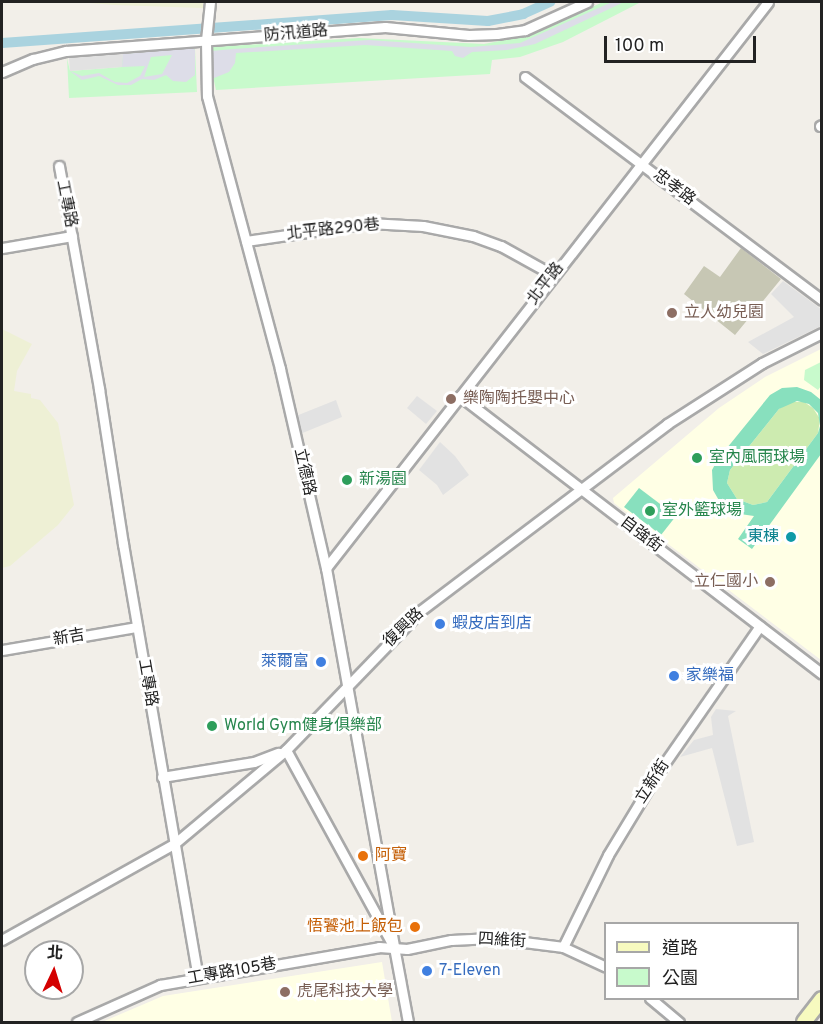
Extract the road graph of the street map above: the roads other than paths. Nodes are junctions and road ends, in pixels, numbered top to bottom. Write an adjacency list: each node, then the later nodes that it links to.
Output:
1 (210, 2): 4 (street, 立德路)
2 (587, 2): 4 (street, 防汛道路)
3 (768, 2): 7 (street, 北平路)
4 (206, 39): 5 (street, 防汛道路); 10 (street, 立德路)
5 (2, 72)
6 (525, 77): 7 (street, 忠孝路)
7 (641, 163): 12 (street, 北平路); 13 (street, 忠孝路)
8 (58, 166): 9 (street, 工專路)
9 (72, 236): 11 (street); 19 (street, 工專路)
10 (246, 241): 12 (street, 北平路290巷); 17 (street, 立德路)
11 (2, 248)
12 (553, 275): 15 (street, 北平路)
13 (822, 300)
14 (822, 333): 16 (street, 復興路)
15 (460, 396): 16 (street, 自強街); 17 (street, 北平路)
16 (580, 488): 18 (street, 自強街); 22 (street, 復興路)
17 (326, 568): 22 (street, 立德路)
18 (760, 626): 21 (street, 自強街); 28 (street, 立新街)
19 (137, 627): 20 (street, 新吉); 24 (street, 工專路)
20 (2, 650)
21 (822, 674)
22 (348, 685): 23 (street, 復興路); 27 (street, 立德路)
23 (286, 750): 24 (street); 25 (street, 復興路); 27 (street)
24 (162, 777): 25 (street, 工專路)
25 (174, 844): 26 (street, 復興路); 30 (street, 工專路)
26 (2, 940)
27 (394, 947): 28 (street, 四維街); 30 (street, 工專路105巷); 34 (street)
28 (563, 947): 29 (street, 四維街)
29 (604, 966)
30 (198, 977): 33 (street, 工專路105巷)
31 (651, 1000): 35 (street)
32 (819, 1006): 36 (main road)
33 (77, 1023)
34 (408, 1023)
35 (680, 1023)
36 (804, 1023)

